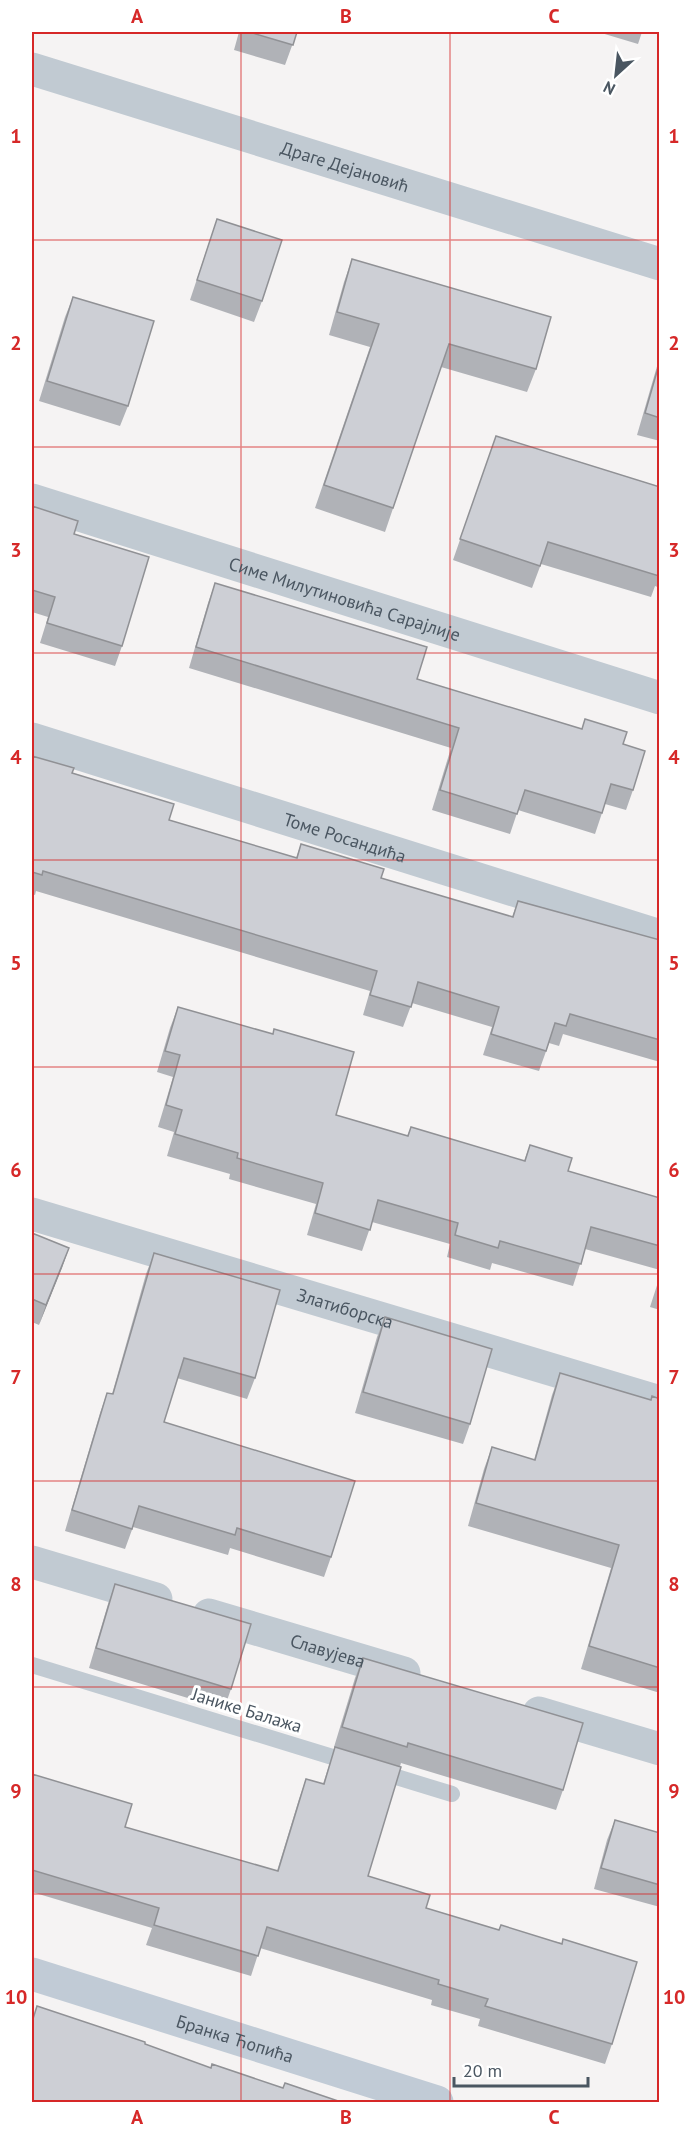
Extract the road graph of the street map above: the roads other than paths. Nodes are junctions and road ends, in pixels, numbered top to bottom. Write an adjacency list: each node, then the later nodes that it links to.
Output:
1 (32, 69): 2 (street, Драге Дејановић)
2 (660, 264)
3 (32, 500): 4 (street, Симе Милутиновића Сарајлије)
4 (660, 698)
5 (32, 739): 6 (street, Томе Росандића)
6 (660, 936)
7 (32, 1214): 8 (street, Златиборска)
8 (660, 1402)
9 (32, 1562): 11 (street, Славујева)
10 (32, 1665): 14 (lane, Јанике Балажа)
11 (431, 1681)
12 (511, 1705): 13 (street)
13 (660, 1749)
14 (452, 1794)
15 (32, 1974): 16 (street, Бранка Ћопића)
16 (437, 2103)

